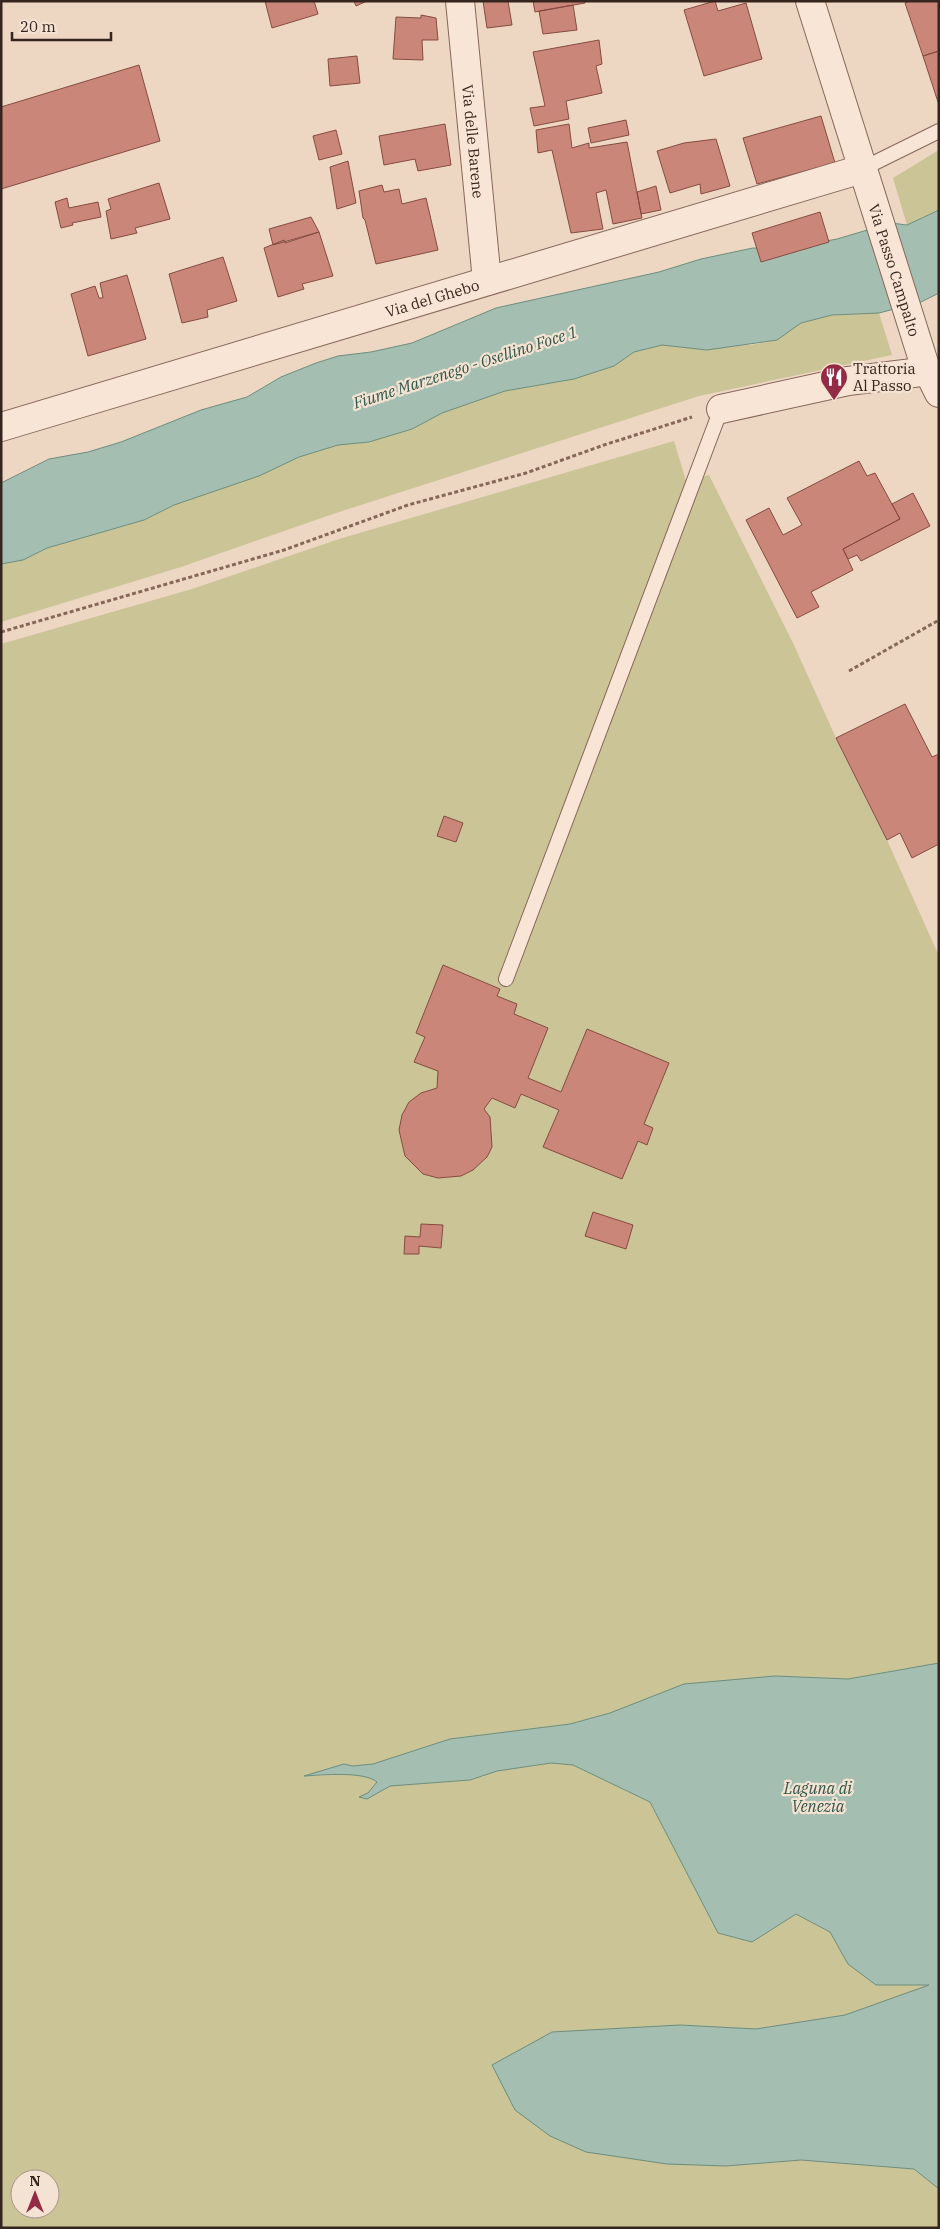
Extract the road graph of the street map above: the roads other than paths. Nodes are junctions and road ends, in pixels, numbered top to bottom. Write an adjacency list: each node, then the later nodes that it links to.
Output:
1 (460, 1): 5 (street, Via delle Barene)
2 (810, 1): 4 (street, Via Passo Campalto)
3 (939, 131): 4 (lane)
4 (862, 169): 5 (street, Via del Ghebo); 6 (street, Via Passo Campalto)
5 (487, 281): 8 (street, Via del Ghebo)
6 (931, 376): 7 (street, Via Passo Campalto)
7 (721, 409): 9 (lane)
8 (1, 427)
9 (506, 979)

